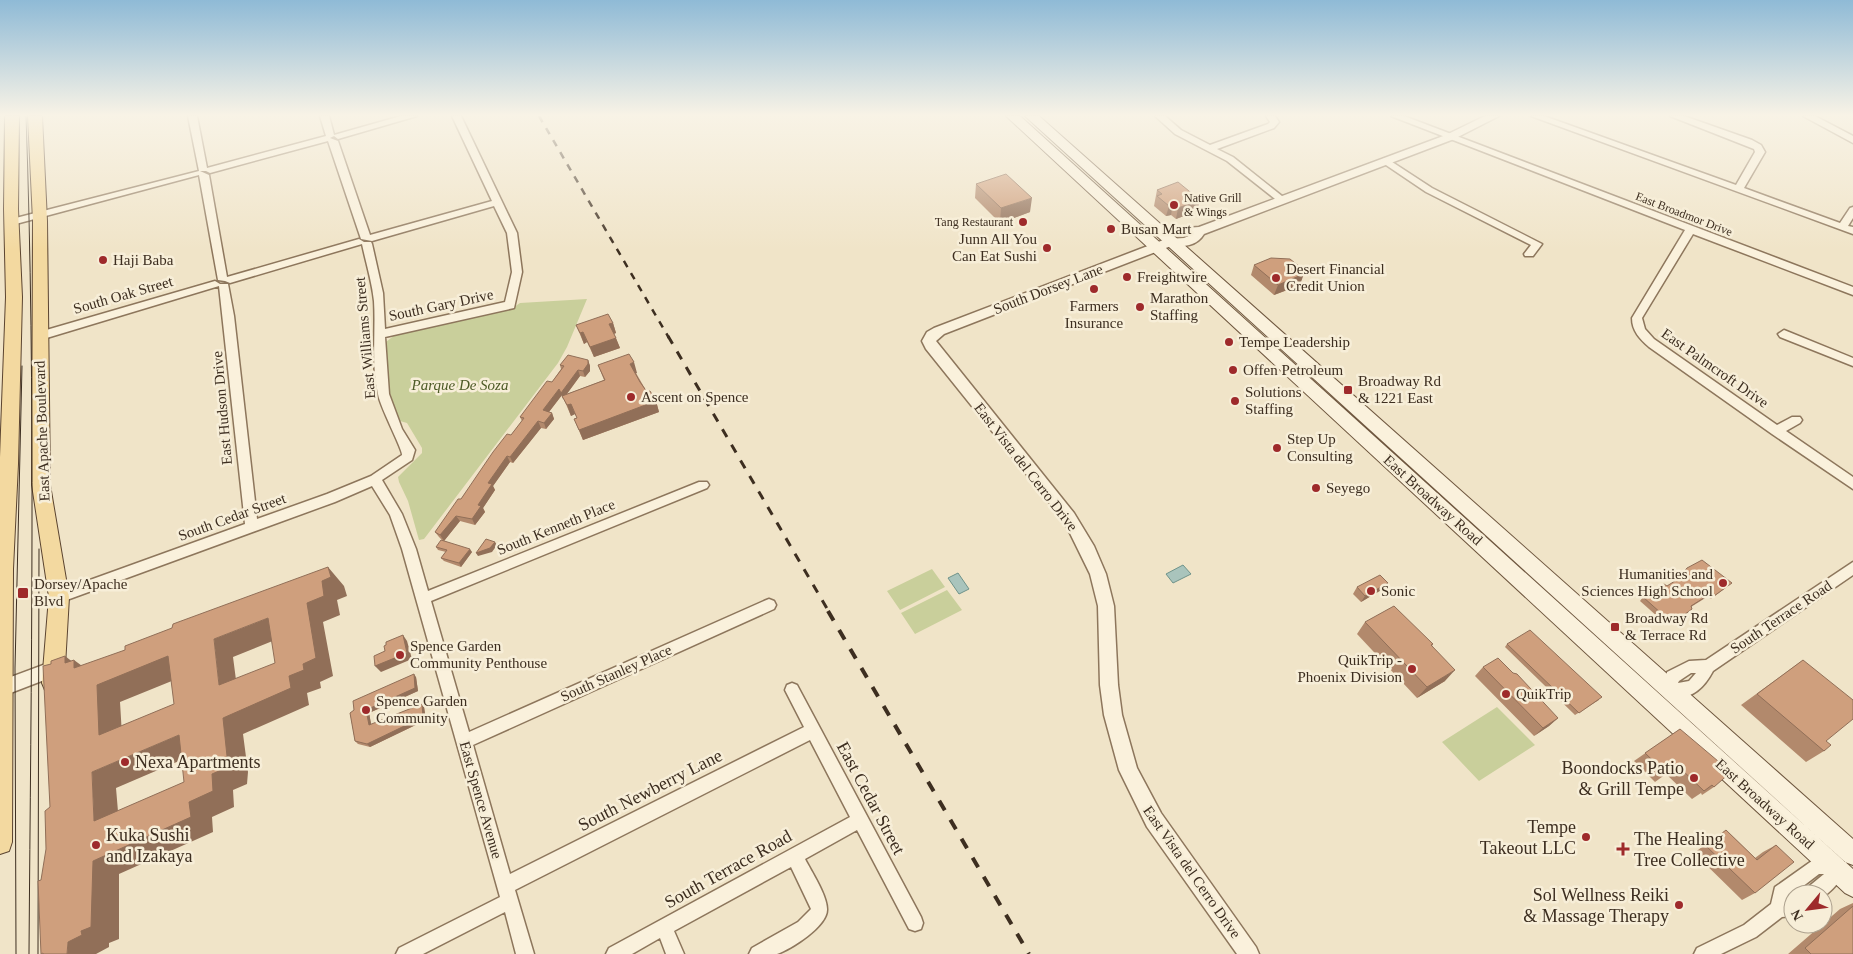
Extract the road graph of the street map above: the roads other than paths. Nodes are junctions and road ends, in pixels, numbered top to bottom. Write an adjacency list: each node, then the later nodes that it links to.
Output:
1 (10, 161): 20 (main road, East Apache Boulevard)
2 (37, 161): 19 (main road, East Apache Boulevard)
3 (201, 161): 14 (street, East Hudson Drive)
4 (247, 161): 14 (street)
5 (340, 161): 24 (street, East Williams Street)
6 (478, 161): 17 (street)
7 (1064, 161): 25 (main road, East Broadway Road)
8 (1076, 161): 25 (main road, East Broadway Road)
9 (1232, 161): 16 (street)
10 (1386, 161): 16 (street, South Dorsey Lane); 26 (street)
11 (1511, 161): 22 (street, East Broadmor Drive)
12 (1657, 161): 15 (street)
13 (1755, 161): 15 (street)
14 (203, 172): 19 (street); 27 (street, East Hudson Drive)
15 (1738, 190): 21 (street)
16 (1282, 200): 25 (street, South Dorsey Lane)
17 (498, 202): 24 (street, South Oak Street); 29 (street, South Gary Drive)
18 (1853, 210): 21 (street)
19 (40, 211): 20 (street); 31 (main road, East Apache Boulevard)
20 (8, 218): 34 (main road, East Apache Boulevard)
21 (1842, 227): 23 (street)
22 (1691, 230): 28 (street, East Broadmor Drive); 36 (street, East Palmcroft Drive)
23 (1853, 231)
24 (366, 240): 27 (street, South Oak Street); 29 (street, East Williams Street)
25 (1163, 245): 32 (street, South Dorsey Lane); 49 (main road, East Broadway Road)
26 (1529, 254)
27 (223, 282): 31 (street, South Oak Street); 41 (street, East Hudson Drive)
28 (1853, 291)
29 (380, 334): 37 (street, East Williams Street)
30 (1784, 334): 33 (street)
31 (40, 336): 43 (main road, East Apache Boulevard)
32 (929, 340): 70 (street, East Vista del Cerro Drive)
33 (1853, 362)
34 (6, 384): 47 (main road, East Apache Boulevard)
35 (1796, 420): 36 (street)
36 (1776, 431): 39 (street, East Palmcroft Drive)
37 (410, 454): 38 (street, South Cedar Street)
38 (375, 479): 41 (street, South Cedar Street); 44 (street, East Spence Avenue)
39 (1853, 484)
40 (703, 486): 44 (street, South Kenneth Place)
41 (252, 527): 43 (street, South Cedar Street)
42 (1853, 568): 49 (street, South Terrace Road)
43 (58, 597): 46 (main road, East Apache Boulevard)
44 (422, 599): 52 (street, East Spence Avenue)
45 (769, 605): 52 (street, South Stanley Place)
46 (54, 669): 47 (street); 50 (main road, East Apache Boulevard)
47 (0, 689): 54 (main road, East Apache Boulevard)
48 (792, 690): 51 (street, East Cedar Street)
49 (1661, 696): 55 (main road, East Broadway Road); 57 (main road, East Broadway Road)
50 (52, 708)
51 (812, 731): 53 (street, East Cedar Street); 61 (street, South Newberry Lane)
52 (464, 742): 61 (street, East Spence Avenue)
53 (860, 820): 56 (street, South Terrace Road); 63 (street, East Cedar Street)
54 (0, 842)
55 (1852, 853): 57 (street)
56 (794, 855): 64 (street, South Terrace Road); 69 (street)
57 (1832, 866): 58 (street); 59 (street); 60 (main road, East Broadway Road)
58 (1793, 884)
59 (1826, 884)
60 (1853, 884)
61 (507, 893): 65 (street); 66 (street, East Spence Avenue)
62 (1783, 910): 71 (street)
63 (915, 924)
64 (664, 926): 67 (street, South Terrace Road); 68 (street)
65 (405, 954)
66 (525, 954)
67 (615, 954)
68 (675, 954)
69 (758, 954)
70 (1249, 954)
71 (1704, 954)

